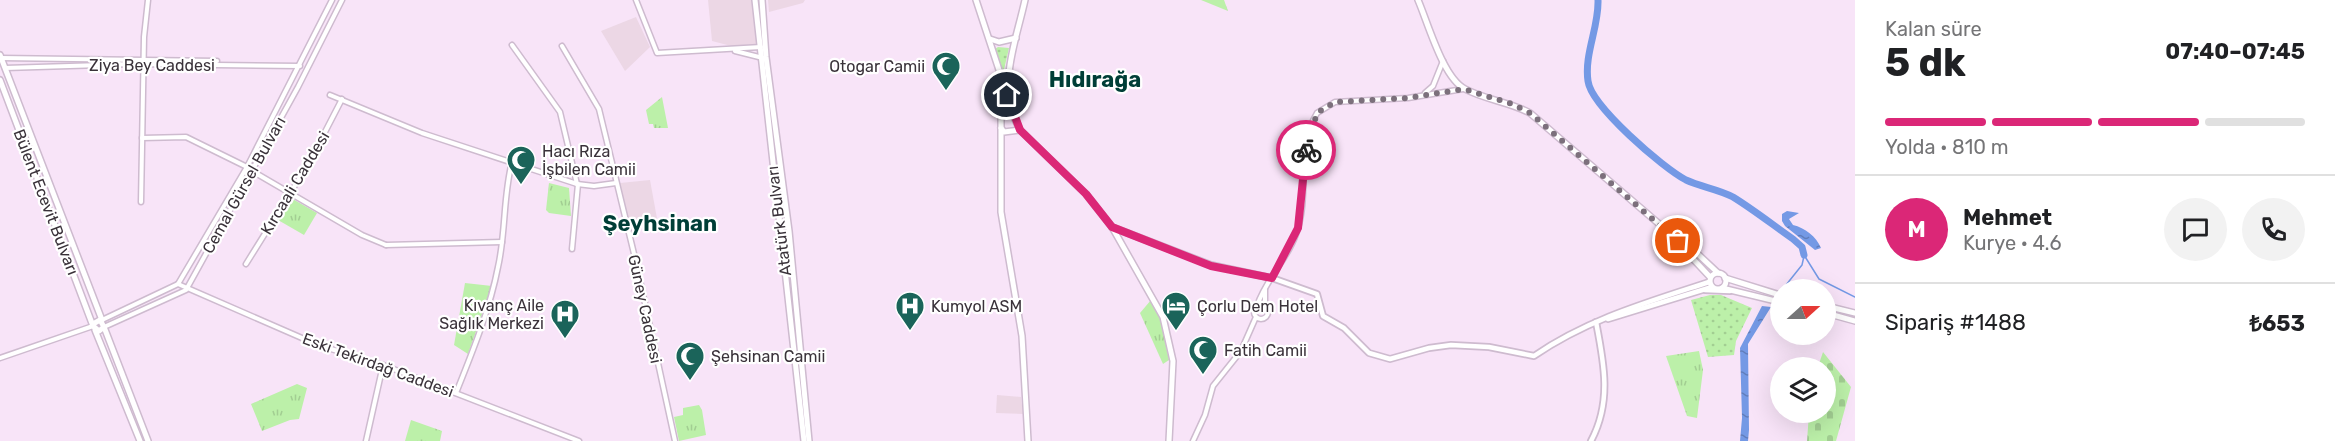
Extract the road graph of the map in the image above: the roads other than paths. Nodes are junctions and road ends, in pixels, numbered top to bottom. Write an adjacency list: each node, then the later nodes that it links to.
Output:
1 (148, 0): 22 (street)
2 (332, 0): 23 (street, Cemal Gürsel Bulvarı)
3 (342, 0): 35 (street, Cemal Gürsel Bulvarı)
4 (636, 0): 17 (street)
5 (755, 0): 14 (main road, Atatürk Bulvarı)
6 (762, 0): 14 (main road, Atatürk Bulvarı)
7 (976, 0): 11 (main road)
8 (1025, 0): 10 (main road)
9 (1418, 0): 20 (main road)
10 (1016, 38): 11 (main road); 16 (main road)
11 (990, 39): 15 (main road)
12 (512, 45): 37 (street)
13 (562, 46): 36 (street, Güney Caddesi)
14 (762, 47): 17 (street); 19 (main road, Atatürk Bulvarı)
15 (993, 48): 16 (main road); 30 (main road)
16 (1014, 48): 31 (main road)
17 (735, 51): 19 (street)
18 (1, 56): 22 (street, Ziya Bey Caddesi); 24 (main road)
19 (763, 58): 57 (main road, Atatürk Bulvarı)
20 (1443, 60): 26 (main road); 27 (street)
21 (217, 61): 22 (street, Ziya Bey Caddesi)
22 (144, 62): 23 (street, Ziya Bey Caddesi); 24 (street, Ziya Bey Caddesi); 32 (street)
23 (300, 66): 34 (street, Cemal Gürsel Bulvarı)
24 (4, 68): 67 (main road)
25 (0, 80): 68 (main road, Bülent Ecevit Bulvarı)
26 (1464, 89): 27 (street); 41 (main road)
27 (1425, 94): 46 (street)
28 (330, 95): 29 (street)
29 (342, 99): 33 (street); 38 (street, Kırcaali Caddesi)
30 (1000, 122): 31 (main road); 79 (main road)
31 (1020, 130): 40 (main road)
32 (142, 138): 34 (street); 39 (street)
33 (512, 162): 37 (street); 42 (street)
34 (247, 167): 49 (street, Cemal Gürsel Bulvarı)
35 (252, 171): 38 (street); 52 (street, Cemal Gürsel Bulvarı)
36 (616, 183): 37 (street); 76 (street, Güney Caddesi)
37 (577, 184): 43 (street)
38 (291, 195): 42 (street); 44 (street, Kırcaali Caddesi)
39 (141, 202)
40 (1112, 227): 46 (main road); 80 (main road)
41 (1678, 241): 45 (main road); 48 (main road)
42 (502, 242): 71 (street)
43 (572, 249)
44 (246, 264)
45 (1718, 273): 47 (main road); 48 (main road)
46 (1272, 278): 51 (street); 66 (main road)
47 (1725, 278): 50 (main road); 55 (main road)
48 (1710, 282): 50 (main road); 53 (main road); 64 (main road)
49 (178, 285): 52 (street, Eski Tekirdağ Caddesi); 67 (street)
50 (1722, 288): 54 (main road)
51 (1264, 289): 58 (street); 59 (street)
52 (186, 290): 67 (street); 70 (street, Eski Tekirdağ Caddesi)
53 (1703, 290): 54 (main road); 64 (main road)
54 (1732, 291): 56 (main road)
55 (1770, 292)
56 (1770, 300)
57 (792, 306): 77 (main road, Atatürk Bulvarı); 78 (main road, Atatürk Bulvarı)
58 (1257, 306): 59 (street); 63 (street)
59 (1265, 306): 63 (street)
60 (1836, 308): 61 (main road)
61 (1855, 313)
62 (1836, 316): 65 (main road)
63 (1256, 317): 81 (street)
64 (1605, 319): 66 (main road)
65 (1855, 321)
66 (1596, 322): 82 (main road)
67 (103, 323): 68 (main road); 68 (main road); 73 (main road)
68 (94, 327): 69 (street); 72 (main road, Bülent Ecevit Bulvarı)
69 (0, 358)
70 (383, 365): 71 (street, Eski Tekirdağ Caddesi); 74 (street)
71 (456, 393): 75 (street, Eski Tekirdağ Caddesi)
72 (140, 441)
73 (148, 441)
74 (366, 441)
75 (579, 441)
76 (675, 441)
77 (804, 441)
78 (809, 441)
79 (1028, 441)
80 (1169, 441)
81 (1193, 441)
82 (1591, 441)

